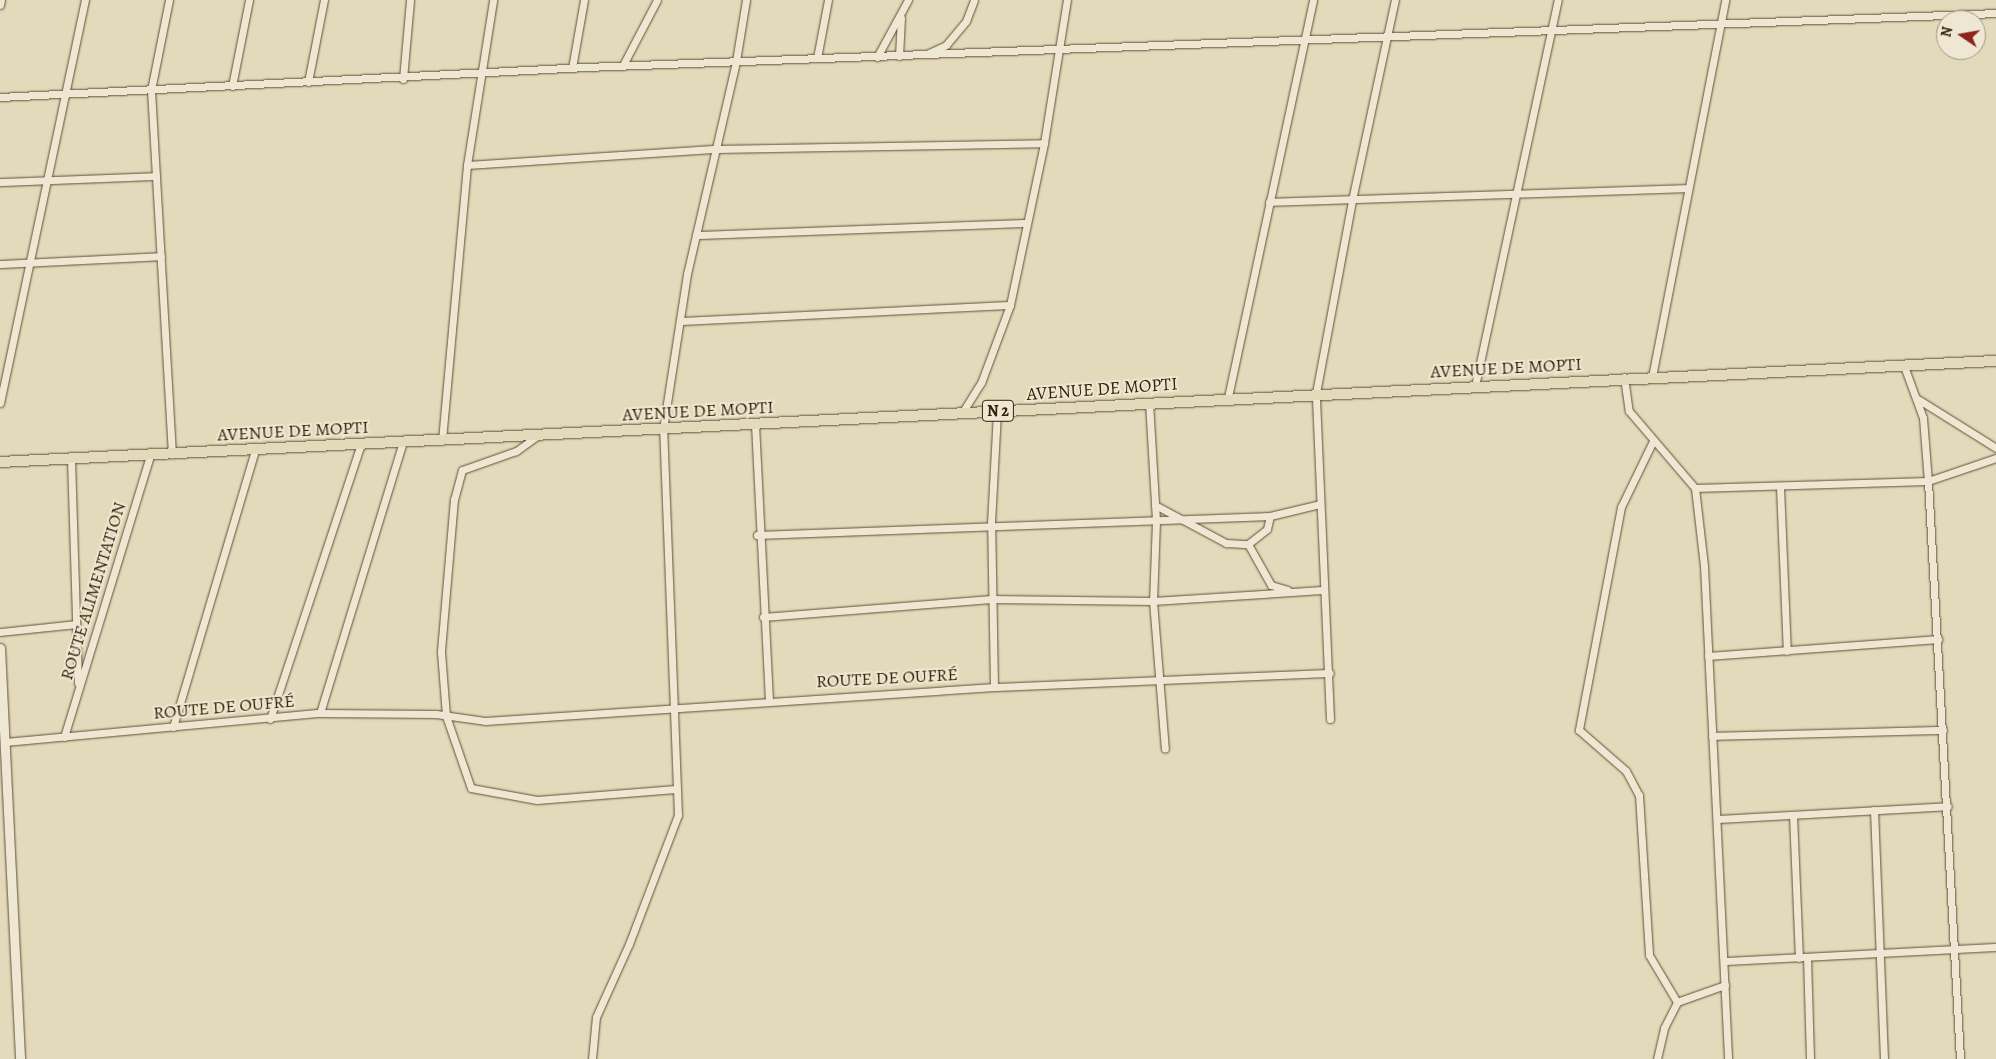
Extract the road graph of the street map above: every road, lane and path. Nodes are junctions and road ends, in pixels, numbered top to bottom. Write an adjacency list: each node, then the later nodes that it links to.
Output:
1 (1, 0): 19 (street)
2 (85, 0): 39 (street)
3 (169, 0): 38 (street)
4 (249, 0): 37 (street)
5 (324, 0): 36 (street)
6 (410, 0): 35 (street)
7 (493, 0): 34 (street)
8 (584, 0): 33 (street)
9 (657, 0): 32 (street)
10 (746, 0): 31 (street)
11 (828, 0): 30 (street)
12 (908, 0): 21 (street)
13 (974, 0): 27 (street)
14 (1067, 0): 26 (street)
15 (1313, 0): 25 (street)
16 (1395, 0): 24 (street)
17 (1558, 0): 23 (street)
18 (1725, 0): 22 (street)
19 (0, 5)
20 (1996, 13): 22 (street)
21 (901, 18): 28 (street); 29 (street)
22 (1722, 21): 23 (street); 47 (street)
23 (1550, 29): 24 (street); 48 (street)
24 (1387, 36): 25 (street); 49 (street)
25 (1304, 40): 26 (street); 50 (street)
26 (1056, 52): 27 (street); 41 (street)
27 (924, 55): 28 (street)
28 (899, 56): 29 (street)
29 (877, 57): 30 (street)
30 (817, 58): 31 (street)
31 (736, 61): 32 (street); 42 (street)
32 (623, 65): 33 (street)
33 (572, 68): 34 (street)
34 (483, 72): 35 (street); 43 (street)
35 (404, 79): 36 (street)
36 (308, 82): 37 (street)
37 (232, 86): 38 (street)
38 (151, 90): 39 (street); 44 (street)
39 (64, 95): 40 (street); 45 (street)
40 (0, 97)
41 (1044, 143): 42 (street); 51 (street)
42 (716, 150): 43 (street); 52 (street)
43 (467, 165): 73 (street)
44 (156, 176): 45 (street); 53 (street)
45 (47, 181): 46 (street); 54 (street)
46 (0, 182)
47 (1687, 188): 48 (street); 60 (street)
48 (1518, 194): 49 (street); 62 (street)
49 (1352, 200): 50 (street); 63 (street)
50 (1269, 202): 64 (street)
51 (1026, 223): 52 (street); 56 (street)
52 (696, 235): 57 (street)
53 (161, 256): 54 (street); 79 (street)
54 (31, 263): 55 (street); 67 (street)
55 (0, 264)
56 (1010, 305): 57 (street); 68 (street)
57 (680, 321): 71 (street)
58 (1996, 361): 59 (main road, AVENUE DE MOPTI / N 2)
59 (1904, 366): 60 (main road, AVENUE DE MOPTI / N 2); 65 (street)
60 (1652, 377): 61 (main road, AVENUE DE MOPTI / N 2)
61 (1624, 378): 62 (main road, AVENUE DE MOPTI / N 2); 74 (street)
62 (1475, 386): 63 (main road, AVENUE DE MOPTI / N 2)
63 (1316, 393): 64 (main road, AVENUE DE MOPTI / N 2); 87 (street)
64 (1228, 398): 66 (main road, AVENUE DE MOPTI / N 2)
65 (1916, 398): 77 (street); 84 (street)
66 (1149, 402): 69 (main road, AVENUE DE MOPTI / N 2); 88 (street)
67 (0, 403)
68 (962, 412): 69 (main road, AVENUE DE MOPTI / N 2); 70 (main road, AVENUE DE MOPTI / N 2)
69 (997, 412): 92 (street)
70 (754, 424): 71 (main road, AVENUE DE MOPTI / N 2); 93 (street)
71 (664, 429): 72 (main road, AVENUE DE MOPTI / N 2); 111 (street)
72 (538, 435): 73 (main road, AVENUE DE MOPTI / N 2); 114 (street)
73 (442, 440): 75 (main road, AVENUE DE MOPTI / N 2)
74 (1653, 441): 85 (street); 134 (street)
75 (403, 442): 76 (main road, AVENUE DE MOPTI / N 2); 112 (street)
76 (361, 444): 78 (main road, AVENUE DE MOPTI / N 2); 115 (street)
77 (1996, 448)
78 (255, 450): 79 (main road, AVENUE DE MOPTI / N 2); 117 (street)
79 (172, 454): 80 (main road, AVENUE DE MOPTI / N 2)
80 (150, 455): 82 (main road, AVENUE DE MOPTI / N 2); 109 (street, ROUTE ALIMENTATION)
81 (1996, 458): 84 (street)
82 (71, 459): 83 (main road, AVENUE DE MOPTI / N 2); 100 (street)
83 (0, 462)
84 (1928, 481): 86 (street); 102 (street)
85 (1695, 488): 86 (street); 105 (street)
86 (1780, 488): 104 (street)
87 (1320, 504): 89 (street); 95 (street)
88 (1155, 505): 90 (street); 91 (street)
89 (1270, 516): 90 (street); 94 (street)
90 (1181, 520): 91 (street); 94 (street)
91 (1156, 521): 92 (street); 98 (street)
92 (991, 523): 93 (street); 97 (street)
93 (757, 535): 99 (street)
94 (1248, 544): 96 (street)
95 (1322, 590): 96 (street); 106 (street)
96 (1291, 592): 98 (street)
97 (991, 599): 98 (street); 99 (street); 108 (street)
98 (1153, 600): 107 (street)
99 (762, 618): 110 (street)
100 (76, 624): 101 (street); 109 (street)
101 (0, 632)
102 (1938, 638): 104 (street); 118 (street)
103 (0, 648): 113 (street)
104 (1787, 651): 105 (street)
105 (1708, 656): 119 (street)
106 (1330, 673): 107 (street, ROUTE DE OUFRÉ); 116 (street)
107 (1162, 680): 108 (street, ROUTE DE OUFRÉ); 122 (street)
108 (994, 687): 110 (street, ROUTE DE OUFRÉ)
109 (78, 690): 120 (street, ROUTE ALIMENTATION)
110 (769, 700): 111 (street, ROUTE DE OUFRÉ)
111 (672, 708): 114 (street, ROUTE DE OUFRÉ); 123 (street)
112 (320, 713): 114 (street, ROUTE DE OUFRÉ); 115 (street, ROUTE DE OUFRÉ)
113 (2, 716): 121 (street)
114 (446, 716): 123 (street)
115 (270, 719): 117 (street, ROUTE DE OUFRÉ)
116 (1330, 719)
117 (172, 727): 120 (street, ROUTE DE OUFRÉ)
118 (1943, 730): 119 (street); 124 (street)
119 (1712, 736): 127 (street)
120 (64, 737): 121 (street, ROUTE DE OUFRÉ)
121 (4, 742): 135 (street)
122 (1165, 749)
123 (676, 789): 136 (street)
124 (1948, 806): 125 (street); 129 (street)
125 (1874, 810): 126 (street); 130 (street)
126 (1794, 815): 127 (street); 131 (street)
127 (1717, 819): 132 (street)
128 (1996, 947): 129 (street)
129 (1956, 948): 130 (street); 141 (street)
130 (1881, 954): 131 (street); 140 (street)
131 (1803, 958): 132 (street); 139 (street)
132 (1724, 961): 133 (street)
133 (1725, 985): 134 (street); 138 (street)
134 (1677, 1002): 137 (street)
135 (20, 1059)
136 (592, 1059)
137 (1657, 1059)
138 (1728, 1059)
139 (1810, 1059)
140 (1884, 1059)
141 (1960, 1059)

